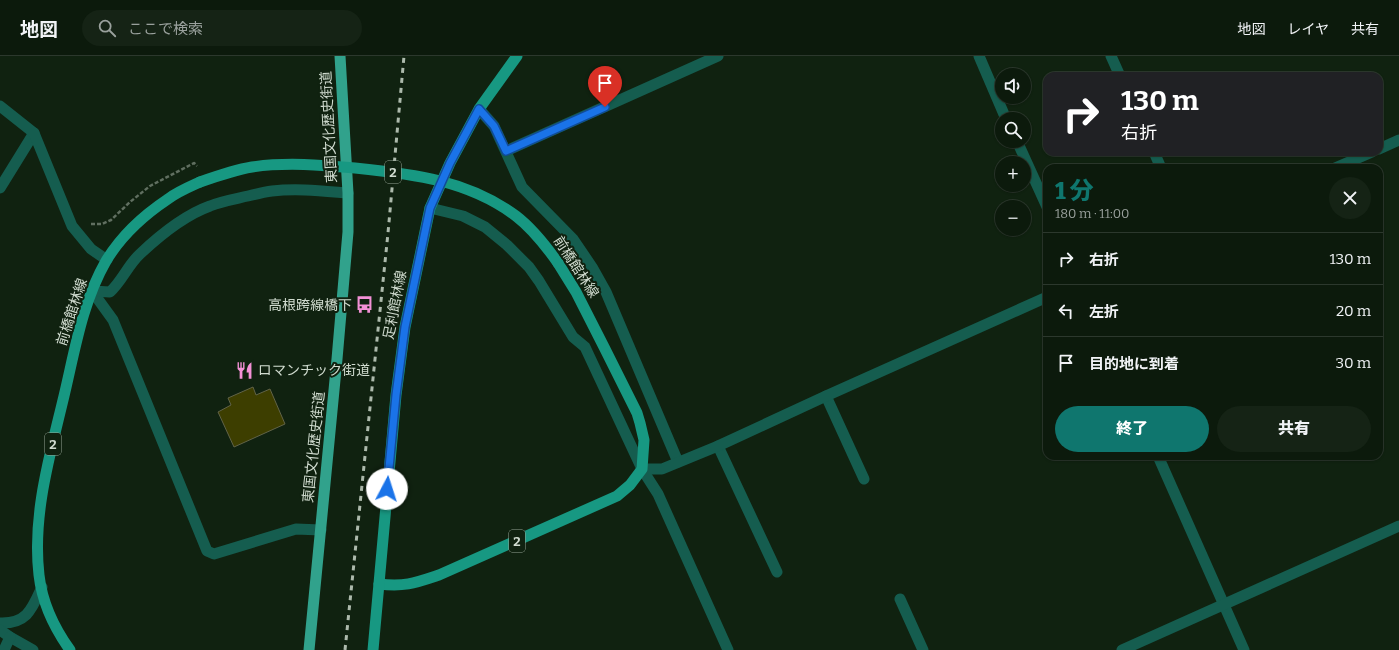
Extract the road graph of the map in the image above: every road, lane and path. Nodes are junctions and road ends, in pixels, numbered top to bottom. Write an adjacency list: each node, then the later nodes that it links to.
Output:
1 (340, 56): 18 (highway, 東国文化歴史街道)
2 (517, 56): 8 (main road, 足利館林線)
3 (718, 56): 14 (street)
4 (979, 56): 9 (street)
5 (1111, 56): 6 (street)
6 (1118, 72)
7 (0, 106): 10 (street)
8 (479, 109): 14 (street); 20 (main road, 足利館林線)
9 (1003, 112)
10 (34, 134): 17 (street); 21 (street)
11 (1399, 140): 12 (street)
12 (1383, 147)
13 (1020, 148): 19 (street)
14 (506, 151): 27 (street)
15 (1363, 156): 16 (street)
16 (1344, 164)
17 (0, 188)
18 (348, 192): 22 (street); 31 (highway, 東国文化歴史街道)
19 (1043, 198)
20 (430, 208): 28 (street); 33 (main road, 足利館林線)
21 (107, 260): 22 (main road, 前橋館林線 / 2); 28 (main road, 前橋館林線 / 2, bridge)
22 (92, 290): 31 (street); 34 (main road, 前橋館林線 / 2)
23 (1043, 300): 24 (street)
24 (826, 396): 25 (street); 29 (street)
25 (718, 446): 27 (street); 32 (street)
26 (1160, 460): 36 (street)
27 (678, 462): 28 (street)
28 (642, 469): 33 (main road, 2); 45 (street)
29 (864, 479)
30 (1399, 526): 36 (street)
31 (321, 530): 43 (highway, 東国文化歴史街道)
32 (777, 572)
33 (379, 584): 44 (main road)
34 (42, 587): 37 (street); 42 (main road, 前橋館林線 / 2)
35 (900, 599): 46 (street)
36 (1224, 604): 47 (street); 48 (street)
37 (0, 623)
38 (0, 630): 39 (street)
39 (10, 637): 40 (street); 41 (street)
40 (4, 650)
41 (33, 650)
42 (70, 650)
43 (309, 650)
44 (373, 650)
45 (728, 650)
46 (923, 650)
47 (1122, 650)
48 (1244, 650)

